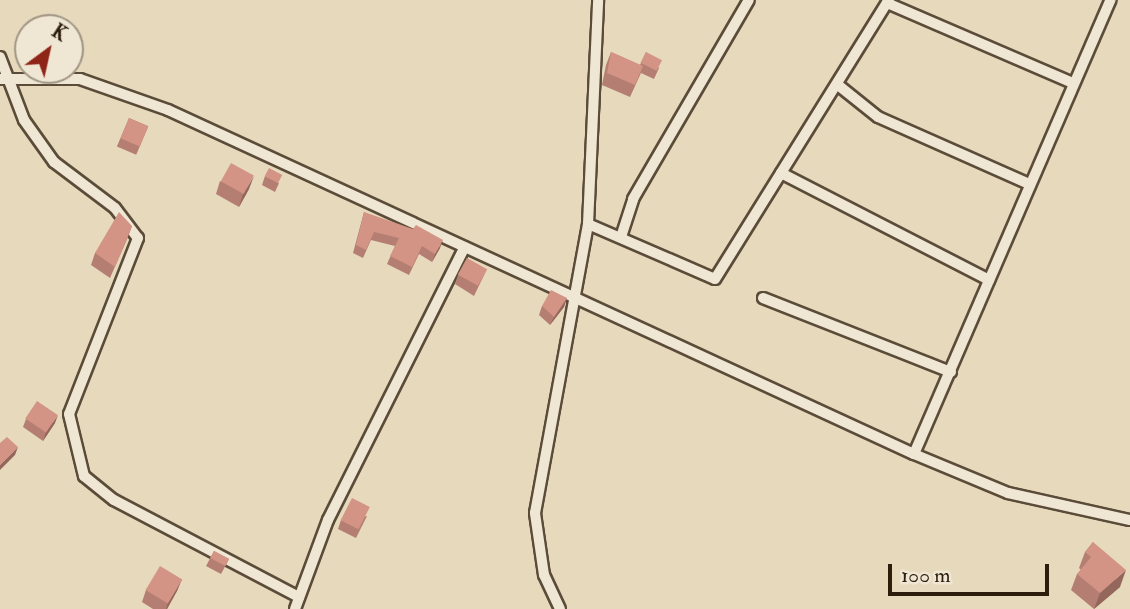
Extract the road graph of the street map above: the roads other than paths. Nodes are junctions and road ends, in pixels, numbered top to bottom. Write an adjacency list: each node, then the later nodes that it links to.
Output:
1 (598, 0): 10 (street)
2 (749, 0): 11 (street)
3 (1110, 0): 6 (street)
4 (888, 2): 6 (street); 7 (street)
5 (3, 71): 12 (street); 19 (street)
6 (1073, 83): 9 (street)
7 (838, 85): 8 (street); 9 (street)
8 (781, 173): 11 (street); 13 (street)
9 (1029, 184): 13 (street)
10 (588, 225): 11 (street); 14 (street)
11 (621, 237)
12 (466, 247): 14 (street); 19 (street)
13 (989, 280): 16 (street)
14 (576, 294): 17 (street); 21 (street)
15 (763, 299): 16 (street)
16 (951, 372): 17 (street)
17 (916, 449): 18 (street)
18 (1130, 520)
19 (299, 597): 20 (street)
20 (295, 609)
21 (560, 609)

